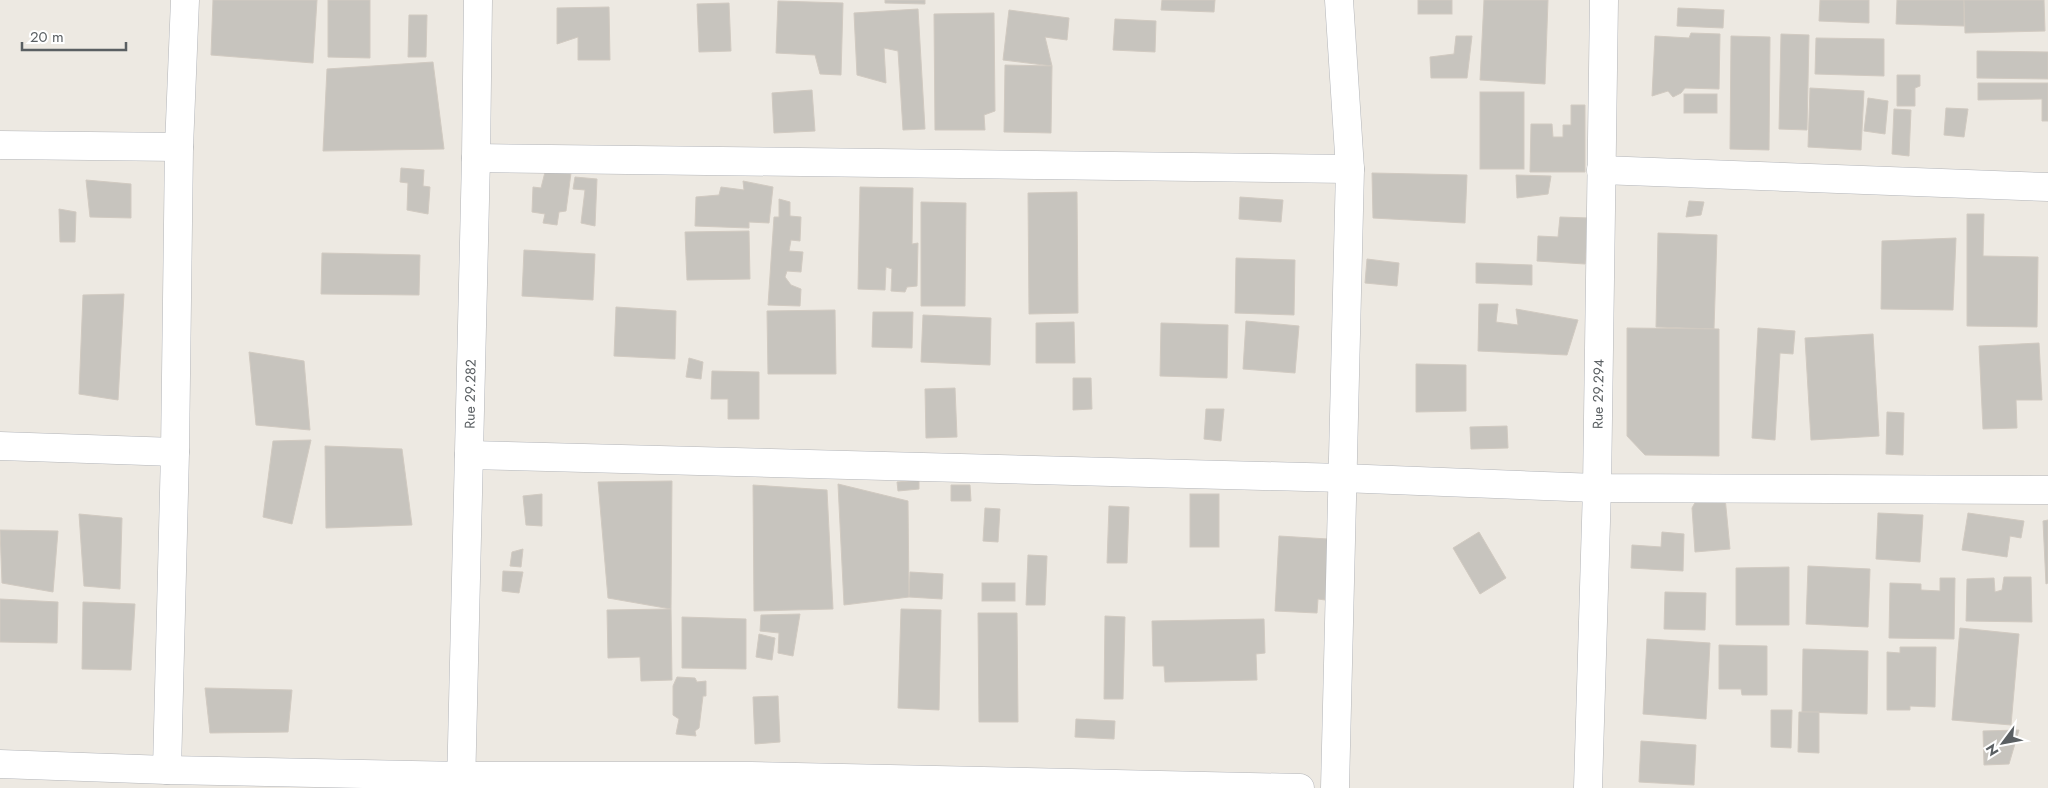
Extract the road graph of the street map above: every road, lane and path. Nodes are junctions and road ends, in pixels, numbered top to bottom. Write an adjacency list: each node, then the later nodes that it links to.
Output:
1 (185, 0): 6 (street)
2 (478, 0): 7 (street, Rue 29.282)
3 (1339, 0): 8 (street)
4 (1604, 0): 9 (street, Rue 29.294)
5 (0, 145): 6 (street)
6 (179, 148): 12 (street)
7 (476, 158): 8 (street); 13 (street, Rue 29.282)
8 (1350, 169): 14 (street)
9 (1601, 170): 10 (street); 15 (street, Rue 29.294)
10 (2048, 187)
11 (0, 446): 12 (street)
12 (175, 452): 18 (street)
13 (469, 455): 14 (street); 19 (street, Rue 29.282)
14 (1342, 478): 15 (street); 22 (street)
15 (1597, 488): 16 (street); 24 (street, Rue 29.294)
16 (2048, 490)
17 (0, 764): 18 (street)
18 (166, 770): 19 (street)
19 (461, 782): 20 (street)
20 (751, 782): 21 (street)
21 (1300, 788)
22 (1335, 788)
23 (1572, 788): 24 (street)
24 (1589, 788)

